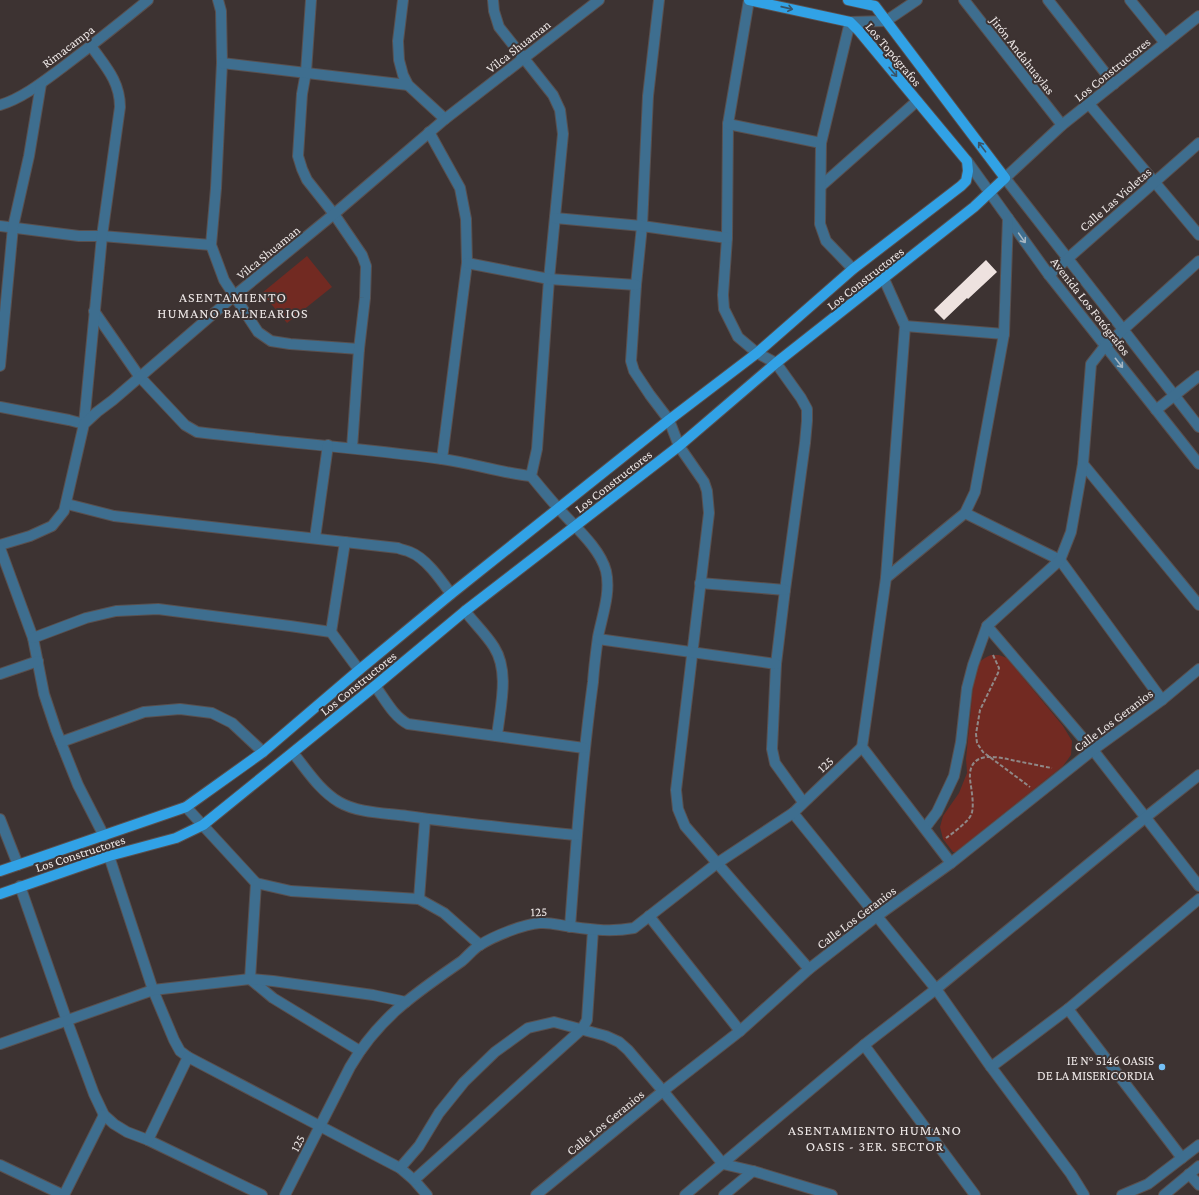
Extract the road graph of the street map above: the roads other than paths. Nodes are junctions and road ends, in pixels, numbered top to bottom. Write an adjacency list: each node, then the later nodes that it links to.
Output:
1 (148, 0): 21 (street, Rimacampa)
2 (218, 0): 16 (street)
3 (222, 0): 16 (street)
4 (312, 0): 24 (street)
5 (403, 0): 27 (street)
6 (493, 0): 22 (street)
7 (599, 0): 22 (street, Vilca Shuaman)
8 (659, 0): 46 (street)
9 (749, 0): 19 (main road, Los Topógrafos, one-way to 19); 32 (street)
10 (848, 0): 15 (main road, Los Topógrafos)
11 (917, 0): 18 (street)
12 (964, 0): 33 (street, Jirón Andahuaylas)
13 (1048, 0): 26 (street)
14 (1130, 0): 20 (street)
15 (873, 3): 18 (main road, Los Topógrafos)
16 (221, 11): 23 (street)
17 (1198, 18): 20 (street, Los Constructores)
18 (886, 21): 19 (street); 38 (main road, Los Topógrafos, one-way to 18)
19 (850, 22): 28 (main road, Los Topógrafos, one-way to 28); 35 (street)
20 (1165, 43): 26 (street, Los Constructores)
21 (91, 46): 25 (street, Rimacampa); 49 (street)
22 (523, 58): 31 (street, Vilca Shuaman); 43 (street)
23 (222, 63): 24 (street); 51 (street)
24 (306, 72): 27 (street); 42 (street)
25 (41, 84): 30 (street, Rimacampa); 47 (street)
26 (1114, 84): 29 (street, Los Constructores)
27 (408, 85): 31 (street)
28 (917, 101): 37 (main road, Los Topógrafos); 40 (street)
29 (1089, 104): 33 (street, Los Constructores); 39 (street)
30 (0, 105)
31 (445, 119): 34 (street, Vilca Shuaman)
32 (728, 124): 35 (street); 50 (street)
33 (1062, 125): 38 (street, Los Constructores)
34 (429, 132): 42 (street, Vilca Shuaman); 54 (street)
35 (821, 143): 40 (street)
36 (1199, 143): 39 (street, Calle Las Violetas)
37 (967, 161): 41 (street, Avenida Los Fotógrafos); 55 (main road, Los Constructores)
38 (1005, 178): 41 (main road, Los Constructores); 52 (street)
39 (1155, 182): 48 (street); 52 (street, Calle Las Violetas)
40 (821, 186): 55 (street)
41 (990, 193): 44 (street, Avenida Los Fotógrafos); 58 (main road, Los Constructores)
42 (334, 214): 60 (street, Vilca Shuaman); 66 (street)
43 (555, 218): 46 (street); 57 (street)
44 (1008, 218): 56 (street, Avenida Los Fotógrafos, one-way to 56); 64 (street)
45 (0, 226): 47 (street)
46 (642, 226): 50 (street); 59 (street)
47 (13, 227): 49 (street); 69 (street)
48 (1199, 235)
49 (102, 236): 51 (street); 61 (street)
50 (727, 238): 67 (street)
51 (211, 245): 60 (street)
52 (1068, 258): 56 (street, Calle Las Violetas); 63 (street)
53 (1199, 260): 63 (street)
54 (467, 263): 57 (street); 81 (street)
55 (853, 269): 67 (main road, Los Constructores)
56 (1049, 275): 65 (street, Avenida Los Fotógrafos)
57 (549, 279): 59 (street); 84 (street)
58 (884, 279): 62 (street); 68 (main road, Los Constructores)
59 (636, 285): 75 (street)
60 (234, 296): 66 (street); 70 (street, Vilca Shuaman)
61 (94, 311): 70 (street); 76 (street)
62 (905, 326): 64 (street); 94 (street)
63 (1123, 330): 65 (street); 72 (street)
64 (1004, 334): 87 (street)
65 (1106, 346): 74 (street, Avenida Los Fotógrafos, one-way to 74); 82 (street)
66 (359, 349): 80 (street)
67 (757, 353): 68 (street); 75 (main road, Los Constructores)
68 (776, 363): 79 (main road, Los Constructores); 96 (street)
69 (0, 366)
70 (139, 376): 76 (street, Vilca Shuaman); 78 (street)
71 (1199, 376): 72 (street)
72 (1174, 395): 74 (street); 77 (street)
73 (0, 407): 76 (street)
74 (1156, 410): 83 (street, Avenida Los Fotógrafos)
75 (669, 420): 79 (street); 86 (main road, Los Constructores)
76 (84, 424): 85 (street)
77 (1199, 427)
78 (328, 445): 80 (street); 89 (street)
79 (679, 446): 88 (main road, Los Constructores); 95 (street)
80 (352, 448): 81 (street)
81 (442, 459): 84 (street)
82 (1083, 464): 93 (street); 98 (street)
83 (1199, 464)
84 (531, 476): 86 (street)
85 (66, 504): 89 (street); 91 (street)
86 (559, 509): 88 (street); 97 (main road, Los Constructores)
87 (965, 513): 93 (street); 94 (street)
88 (576, 526): 99 (main road, Los Constructores); 103 (street)
89 (315, 538): 90 (street)
90 (345, 542): 97 (street); 101 (street)
91 (0, 545)
92 (0, 548): 102 (street)
93 (1060, 560): 100 (street); 111 (street)
94 (886, 578): 114 (street)
95 (700, 583): 96 (street); 104 (street)
96 (785, 590): 106 (street)
97 (451, 594): 108 (main road, Los Constructores)
98 (1199, 605)
99 (465, 611): 110 (main road, Los Constructores); 112 (street)
100 (987, 626): 116 (street); 127 (street)
101 (331, 632): 102 (street); 108 (street)
102 (33, 638): 105 (street)
103 (598, 639): 104 (street); 115 (street)
104 (692, 652): 106 (street); 132 (street)
105 (38, 661): 109 (street); 113 (street)
106 (776, 664): 120 (street)
107 (1199, 669): 111 (street, Calle Los Geranios)
108 (359, 670): 117 (main road, Los Constructores)
109 (0, 674)
110 (375, 686): 112 (street); 118 (main road, Los Constructores)
111 (1162, 700): 116 (street, Calle Los Geranios)
112 (497, 736): 115 (street)
113 (61, 742): 117 (street); 129 (street)
114 (862, 747): 120 (street, 125); 127 (street)
115 (584, 748): 128 (street)
116 (1093, 750): 123 (street); 131 (street, Calle Los Geranios)
117 (263, 752): 121 (main road, Los Constructores)
118 (293, 753): 125 (street); 126 (main road, Los Constructores)
119 (1199, 775): 123 (street)
120 (803, 802): 122 (street, 125)
121 (186, 807): 126 (street); 129 (main road, Los Constructores)
122 (793, 813): 132 (street, 125); 142 (street)
123 (1146, 817): 137 (street); 148 (street)
124 (0, 819): 133 (street)
125 (425, 819): 128 (street); 139 (street)
126 (203, 824): 130 (main road, Los Constructores); 135 (street)
127 (925, 828): 131 (street)
128 (576, 835): 143 (street)
129 (104, 836): 133 (main road, Los Constructores)
130 (109, 856): 136 (main road, Los Constructores); 149 (street)
131 (951, 863): 142 (street, Calle Los Geranios)
132 (716, 864): 141 (street, 125); 146 (street)
133 (18, 865): 134 (main road, Los Constructores)
134 (0, 871)
135 (256, 883): 139 (street); 147 (street)
136 (20, 886): 138 (main road, Los Constructores); 152 (street)
137 (1199, 886)
138 (0, 894)
139 (419, 899): 145 (street)
140 (1199, 899): 151 (street)
141 (649, 916): 144 (street, 125); 154 (street)
142 (877, 916): 146 (street, Calle Los Geranios); 148 (street)
143 (570, 927): 144 (street, 125); 145 (street, 125)
144 (593, 930): 153 (street)
145 (480, 945): 150 (street, 125)
146 (809, 969): 154 (street, Calle Los Geranios)
147 (250, 979): 149 (street); 150 (street); 157 (street)
148 (936, 989): 156 (street); 159 (street)
149 (153, 990): 152 (street); 158 (street)
150 (406, 1002): 157 (street, 125)
151 (1068, 1009): 159 (street); 165 (street)
152 (67, 1021): 155 (street); 161 (street)
153 (582, 1029): 160 (street); 169 (street); 172 (street)
154 (740, 1031): 160 (street, Calle Los Geranios)
155 (0, 1044)
156 (864, 1045): 166 (street); 182 (street)
157 (360, 1051): 162 (street, 125)
158 (188, 1057): 162 (street); 163 (street)
159 (991, 1067): 183 (street)
160 (663, 1091): 166 (street); 178 (street, Calle Los Geranios)
161 (104, 1115): 163 (street); 174 (street)
162 (320, 1127): 169 (street); 176 (street, 125)
163 (148, 1140): 175 (street)
164 (1199, 1145): 165 (street)
165 (1182, 1158): 184 (street)
166 (723, 1164): 170 (street); 179 (street)
167 (0, 1166): 174 (street)
168 (1199, 1166): 171 (street)
169 (400, 1168): 172 (street)
170 (753, 1171): 180 (street); 181 (street)
171 (1189, 1174): 173 (street); 185 (street)
172 (414, 1180): 177 (street)
173 (1199, 1185)
174 (63, 1195)
175 (262, 1195)
176 (285, 1195)
177 (427, 1195)
178 (536, 1195)
179 (685, 1195)
180 (724, 1195)
181 (832, 1195)
182 (975, 1195)
183 (1084, 1195)
184 (1122, 1195)
185 (1164, 1195)

